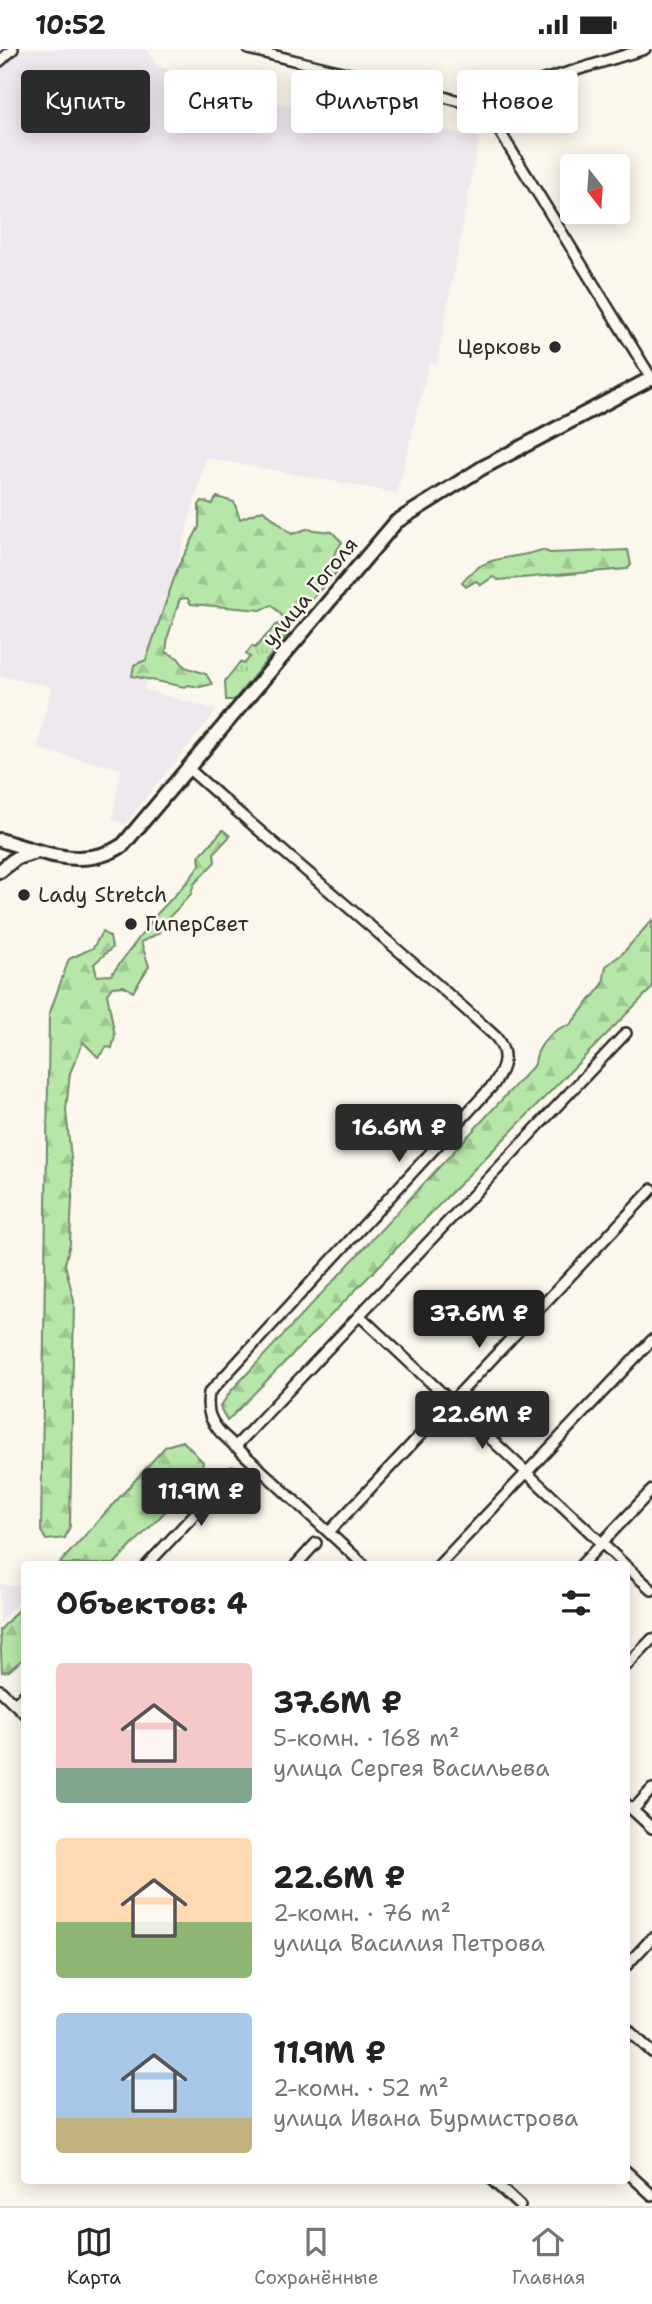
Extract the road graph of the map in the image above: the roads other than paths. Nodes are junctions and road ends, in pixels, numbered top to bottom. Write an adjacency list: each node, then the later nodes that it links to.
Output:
1 (13, 49): 4 (street)
2 (248, 49): 6 (street)
3 (645, 49): 5 (street)
4 (0, 61)
5 (576, 70)
6 (457, 100)
7 (501, 133): 8 (street)
8 (652, 378): 9 (main road, улица Гоголя)
9 (189, 769): 11 (main road, улица Гоголя); 18 (street)
10 (0, 839): 11 (main road, улица Гоголя)
11 (38, 851): 12 (main road)
12 (0, 870)
13 (626, 1033): 15 (street)
14 (652, 1189): 17 (street)
15 (360, 1316): 17 (street); 18 (street)
16 (652, 1340): 20 (street)
17 (452, 1400): 20 (street); 22 (street)
18 (235, 1447): 22 (street)
19 (234, 1472): 25 (street)
20 (526, 1473): 23 (street); 28 (street)
21 (652, 1490): 23 (street)
22 (329, 1532): 27 (street)
23 (602, 1542): 29 (street); 30 (street)
24 (316, 1543): 26 (street)
25 (151, 1561)
26 (300, 1561)
27 (360, 1561)
28 (443, 1561)
29 (585, 1561)
30 (622, 1561)
31 (630, 1569): 32 (street)
32 (652, 1590)
33 (652, 1639): 34 (street)
34 (630, 1662)
35 (0, 1690): 37 (street)
36 (21, 1698): 37 (street)
37 (15, 1704): 38 (street)
38 (21, 1710)
39 (652, 1789): 40 (street)
40 (630, 1807): 41 (street)
41 (652, 1828)
42 (652, 1938): 43 (street)
43 (630, 1962)
44 (630, 2032): 45 (street)
45 (652, 2052)
46 (630, 2175): 48 (street)
47 (496, 2184): 49 (street)
48 (652, 2195)
49 (520, 2206)

